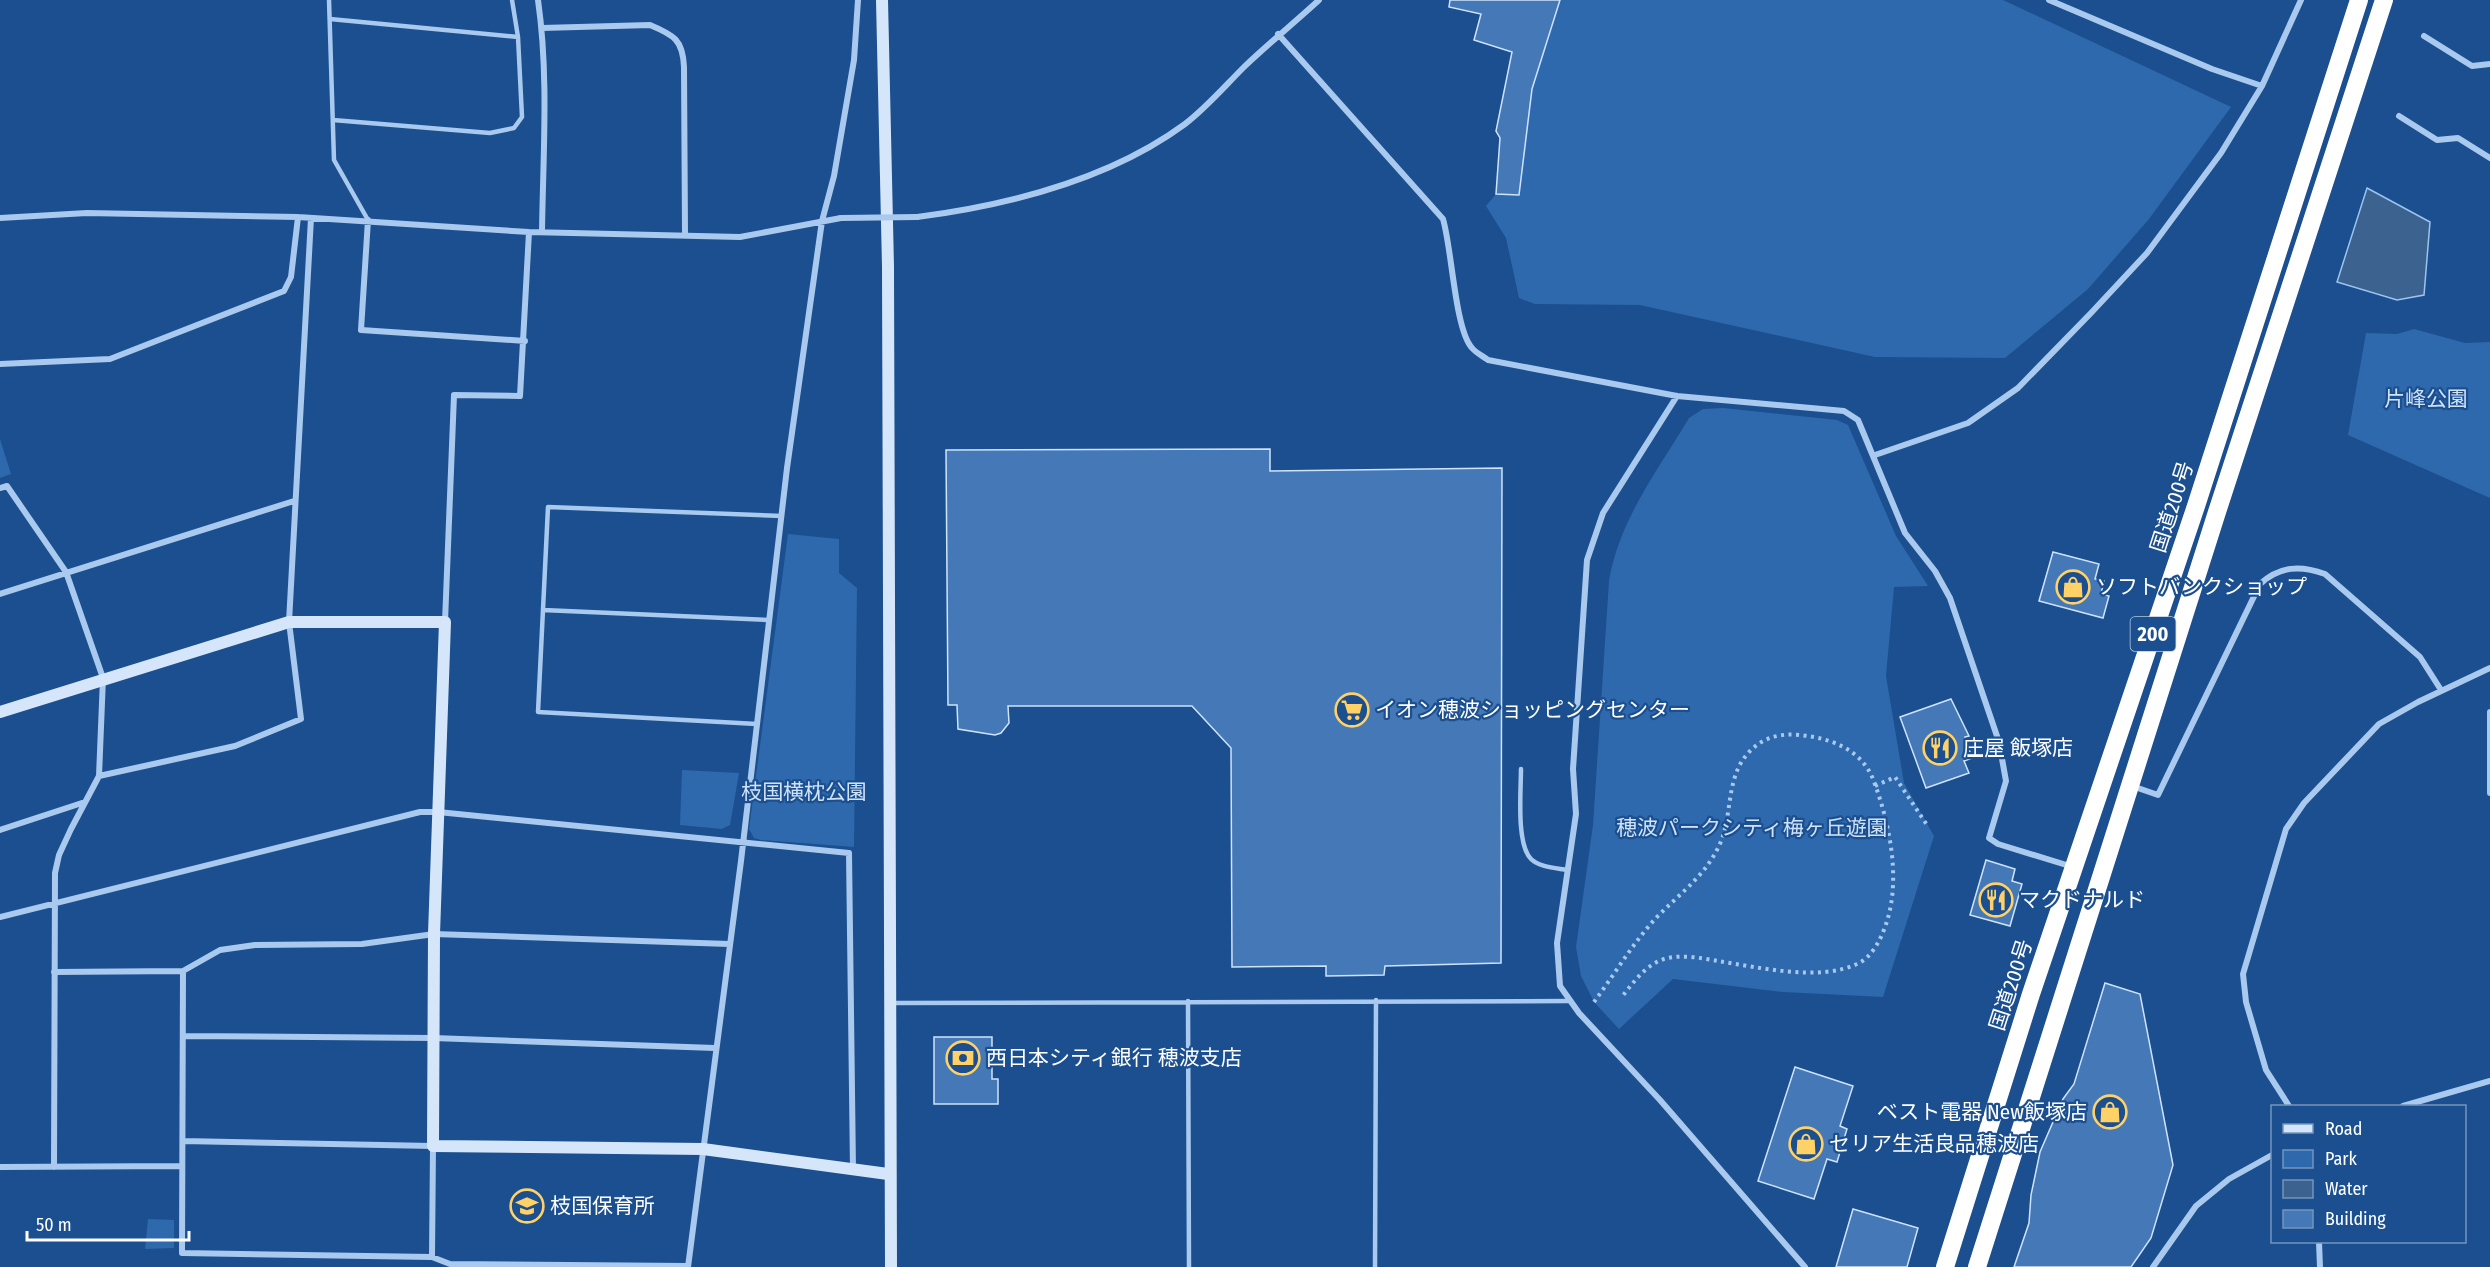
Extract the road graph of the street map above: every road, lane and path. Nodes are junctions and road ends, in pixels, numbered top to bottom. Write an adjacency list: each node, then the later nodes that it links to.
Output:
1 (328, 0): 11 (lane)
2 (513, 0): 15 (lane)
3 (538, 0): 12 (street)
4 (858, 0): 25 (street)
5 (882, 0): 71 (street)
6 (1318, 0): 13 (street)
7 (2049, 0): 17 (street)
8 (2301, 0): 17 (street)
9 (2359, 0): 58 (highway, 国道200号 / 200)
10 (2384, 0): 51 (highway, 国道200号 / 200)
11 (330, 19): 15 (lane); 19 (lane)
12 (542, 28): 27 (street); 28 (street)
13 (1278, 34): 25 (street, bridge); 31 (street)
14 (2424, 36): 16 (street)
15 (518, 37): 19 (lane)
16 (2490, 64)
17 (2262, 86): 32 (street)
18 (2399, 116): 20 (street)
19 (333, 120): 24 (lane)
20 (2490, 158)
21 (298, 217): 22 (street); 23 (street); 30 (street)
22 (0, 218)
23 (311, 218): 24 (street); 34 (street)
24 (368, 220): 26 (street); 29 (street)
25 (822, 221): 28 (street); 35 (street)
26 (529, 232): 27 (street); 29 (street)
27 (543, 232): 28 (street)
28 (685, 236)
29 (525, 341): 41 (street)
30 (0, 363)
31 (1677, 396): 32 (street); 59 (street)
32 (1875, 455): 58 (street)
33 (0, 488): 36 (street)
34 (294, 501): 36 (street); 40 (street)
35 (782, 516): 38 (lane); 39 (street)
36 (66, 572): 37 (street); 43 (street)
37 (0, 594)
38 (543, 610): 39 (lane); 47 (lane)
39 (769, 620): 47 (street)
40 (289, 622): 41 (street); 43 (street); 49 (street)
41 (445, 622): 54 (street)
42 (2490, 668): 44 (street)
43 (103, 678): 45 (street); 49 (street)
44 (2441, 690): 51 (street); 76 (street)
45 (0, 712)
46 (2490, 712): 52 (street)
47 (757, 724): 57 (street)
48 (1521, 769): 59 (lane)
49 (99, 776): 53 (street)
50 (1875, 786): 55 (path); 66 (path); 70 (path)
51 (2129, 786): 96 (highway, 国道200号 / 200)
52 (2490, 793)
53 (85, 802): 56 (street); 60 (street)
54 (438, 812): 57 (street); 60 (street); 62 (street)
55 (1927, 825)
56 (0, 830)
57 (742, 843): 63 (street); 85 (street)
58 (2074, 867): 95 (highway, 国道200号 / 200)
59 (1567, 870): 69 (street)
60 (56, 901): 61 (street); 65 (street)
61 (0, 917)
62 (434, 934): 63 (street); 64 (street); 73 (street)
63 (729, 944): 74 (street)
64 (183, 971): 65 (street); 72 (street)
65 (54, 972): 84 (street)
66 (1621, 998)
67 (1376, 1000): 68 (lane); 69 (lane); 93 (lane)
68 (1188, 1001): 71 (lane); 92 (lane)
69 (1571, 1001): 94 (street)
70 (1594, 1002)
71 (889, 1004): 86 (street)
72 (184, 1036): 73 (street); 78 (street)
73 (433, 1038): 74 (street); 79 (street)
74 (715, 1048): 80 (street)
75 (2490, 1081): 77 (street)
76 (2288, 1105)
77 (2410, 1105)
78 (183, 1141): 79 (street); 82 (street)
79 (434, 1146): 80 (street); 88 (street)
80 (703, 1149): 85 (street); 90 (street)
81 (2271, 1156): 97 (street)
82 (181, 1166): 84 (street); 88 (street)
83 (0, 1167): 84 (street)
84 (54, 1167)
85 (853, 1170): 86 (street)
86 (888, 1174): 91 (street)
87 (2319, 1243): 98 (street)
88 (432, 1257): 89 (street)
89 (536, 1265): 90 (street)
90 (688, 1266)
91 (891, 1267)
92 (1189, 1267)
93 (1375, 1267)
94 (1805, 1267)
95 (1945, 1267)
96 (1977, 1267)
97 (2153, 1267)
98 (2320, 1267)

